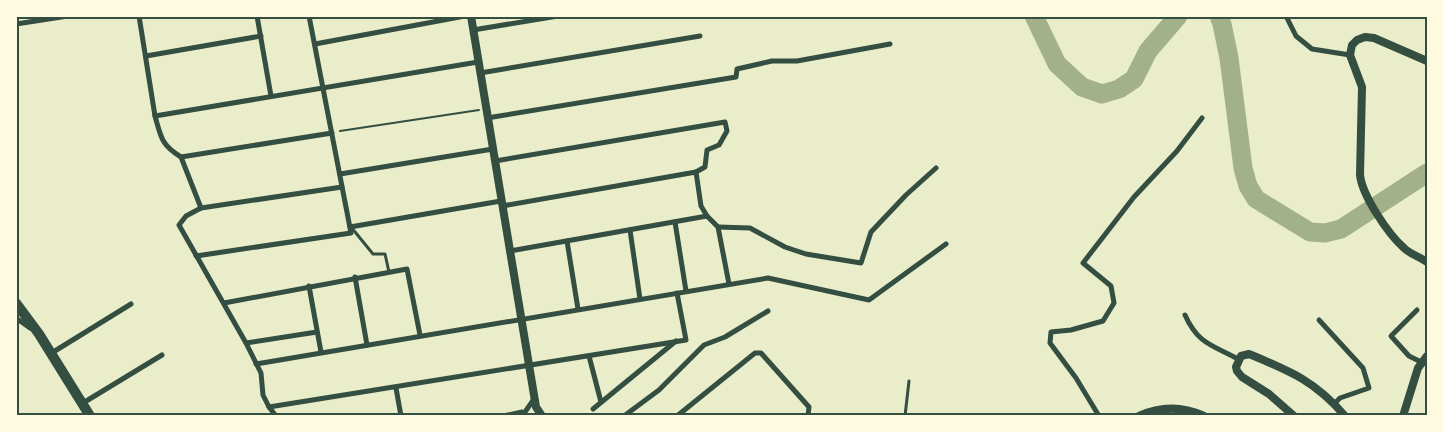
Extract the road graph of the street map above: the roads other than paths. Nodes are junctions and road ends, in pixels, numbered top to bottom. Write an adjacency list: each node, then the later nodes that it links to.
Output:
1 (68, 16): 9 (street)
2 (139, 16): 16 (street)
3 (257, 16): 11 (street)
4 (309, 16): 13 (street)
5 (465, 16): 13 (street)
6 (471, 16): 10 (street)
7 (558, 16): 10 (street)
8 (1286, 16): 15 (street)
9 (16, 24)
10 (473, 30): 18 (street)
11 (261, 36): 16 (street); 21 (street)
12 (700, 36): 19 (street)
13 (314, 44): 20 (street)
14 (890, 44): 23 (street)
15 (1350, 55): 17 (street); 44 (street)
16 (146, 56): 22 (street)
17 (1427, 61)
18 (478, 62): 19 (street); 20 (street)
19 (480, 73): 23 (street)
20 (323, 89): 21 (street); 25 (street)
21 (271, 96): 22 (street)
22 (155, 116): 27 (street)
23 (488, 118): 26 (street)
24 (1202, 118): 95 (street)
25 (332, 133): 27 (street); 31 (street)
26 (493, 149): 28 (street); 31 (street)
27 (182, 158): 34 (street)
28 (495, 160): 30 (street); 33 (street)
29 (936, 168): 38 (street)
30 (696, 172): 33 (street); 35 (street)
31 (340, 174): 32 (street)
32 (342, 187): 34 (street); 37 (street)
33 (502, 203): 37 (street); 42 (street)
34 (201, 208): 43 (street)
35 (707, 216): 36 (street); 38 (street)
36 (675, 222): 39 (street); 49 (street)
37 (350, 227): 43 (street); 45 (lane)
38 (718, 227): 47 (street)
39 (630, 230): 40 (street); 51 (street)
40 (567, 241): 42 (street); 55 (street)
41 (946, 244): 47 (street)
42 (510, 251): 60 (street)
43 (196, 256): 53 (street)
44 (1427, 262)
45 (389, 272): 46 (street); 64 (street)
46 (355, 278): 48 (street); 67 (street)
47 (729, 284): 49 (street)
48 (309, 286): 53 (street); 62 (street)
49 (686, 291): 50 (street)
50 (677, 293): 51 (street); 65 (street)
51 (640, 299): 55 (street)
52 (16, 303): 63 (main road)
53 (224, 303): 66 (street)
54 (131, 304): 69 (street)
55 (578, 310): 60 (street)
56 (1417, 310): 73 (street)
57 (768, 311): 92 (street)
58 (1185, 315): 72 (street)
59 (16, 318): 63 (street)
60 (521, 319): 64 (street); 75 (street)
61 (1319, 320): 81 (street)
62 (317, 332): 66 (street); 68 (street)
63 (39, 334): 69 (main road)
64 (420, 335): 67 (street)
65 (677, 340): 71 (street); 79 (street)
66 (246, 343): 74 (street)
67 (367, 344): 68 (street)
68 (321, 352): 74 (street)
69 (50, 354): 80 (main road)
70 (162, 355): 80 (street)
71 (589, 356): 75 (street); 79 (street)
72 (1238, 359): 81 (street); 98 (street)
73 (1424, 359): 100 (street)
74 (256, 364): 82 (street)
75 (529, 366): 77 (street); 78 (street)
76 (909, 381): 94 (lane)
77 (396, 388): 82 (street); 88 (street)
78 (534, 399): 84 (street); 91 (street)
79 (601, 402): 83 (street)
80 (82, 404): 86 (main road)
81 (1334, 404): 99 (street)
82 (269, 407): 87 (street)
83 (593, 409)
84 (524, 412): 89 (street); 90 (street)
85 (809, 414): 93 (street)
86 (90, 416)
87 (276, 416)
88 (401, 416)
89 (503, 416)
90 (519, 416)
91 (542, 416)
92 (624, 416)
93 (677, 416)
94 (905, 416)
95 (1099, 416)
96 (1139, 416): 97 (street)
97 (1204, 416)
98 (1294, 416)
99 (1345, 416)
100 (1403, 416)

